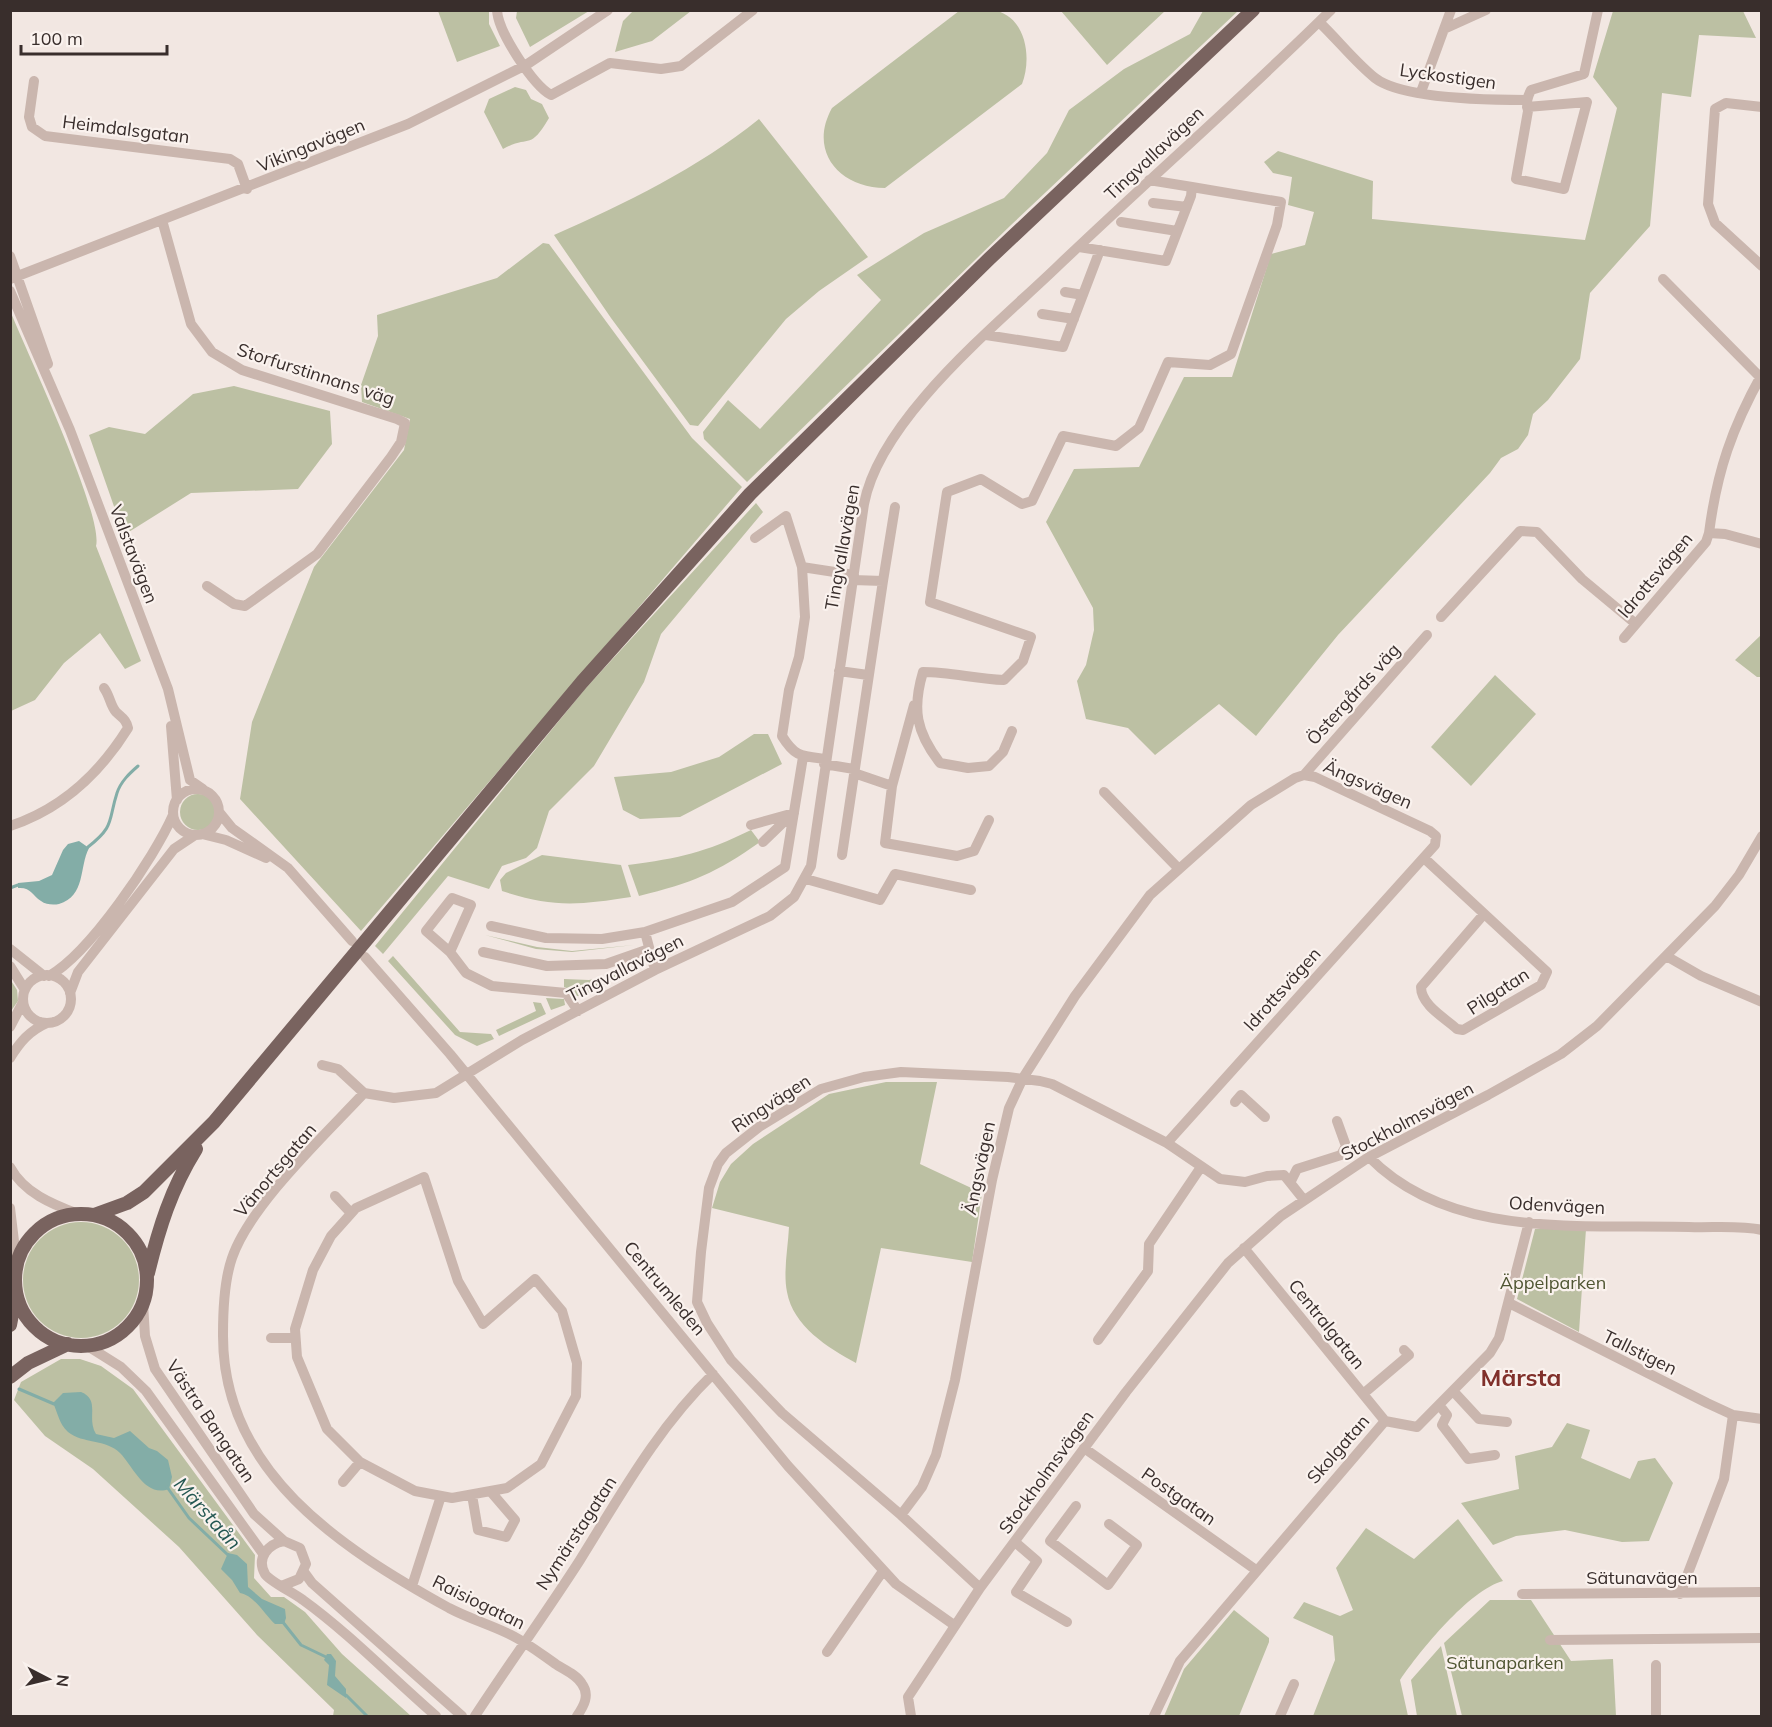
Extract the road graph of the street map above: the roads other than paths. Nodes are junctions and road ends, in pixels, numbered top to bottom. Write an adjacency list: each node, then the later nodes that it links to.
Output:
1 (497, 10): 11 (street)
2 (608, 10): 11 (street, Vikingavägen)
3 (753, 10): 11 (street)
4 (1253, 10): 106 (main road)
5 (1331, 10): 9 (street, Tingvallavägen)
6 (1451, 10): 10 (street)
7 (1486, 10): 10 (street)
8 (1598, 10): 14 (street)
9 (1319, 22): 13 (street, Lyckostigen); 16 (street, Tingvallavägen)
10 (1444, 29): 13 (street)
11 (526, 65): 18 (street, Vikingavägen)
12 (34, 81): 18 (street, Heimdalsgatan)
13 (1421, 92): 14 (street, Lyckostigen)
14 (1526, 104): 14 (street, Lyckostigen)
15 (1761, 107): 27 (street)
16 (1149, 180): 17 (street); 24 (street, Tingvallavägen)
17 (1192, 187): 20 (street); 54 (street)
18 (247, 189): 21 (street, Vikingavägen)
19 (1153, 203): 20 (street)
20 (1186, 207): 23 (street)
21 (162, 220): 28 (street, Vikingavägen); 45 (street, Storfurstinnans väg)
22 (1121, 222): 23 (street)
23 (1177, 231): 25 (street)
24 (1079, 247): 25 (street); 35 (street, Tingvallavägen)
25 (1100, 250): 32 (street)
26 (10, 256): 28 (street, Valstavägen)
27 (1761, 266)
28 (14, 278): 37 (street, Valstavägen)
29 (1662, 279): 36 (street)
30 (10, 291): 37 (street, Valstavägen)
31 (1065, 292): 32 (street)
32 (1083, 295): 34 (street)
33 (1042, 314): 34 (street)
34 (1074, 319): 35 (street)
35 (986, 335): 43 (street, Tingvallavägen)
36 (1761, 375): 39 (street)
37 (70, 430): 53 (street, Valstavägen)
38 (895, 507): 44 (street)
39 (1709, 533): 41 (street); 47 (street, Idrottsvägen)
40 (755, 538): 42 (street)
41 (1761, 544)
42 (801, 567): 43 (street); 56 (street)
43 (853, 578): 44 (street); 50 (street, Tingvallavägen)
44 (883, 581): 51 (street)
45 (207, 586)
46 (1441, 617): 47 (street)
47 (1636, 624): 49 (street, Idrottsvägen)
48 (1427, 635): 59 (street, Östergårds väg)
49 (1624, 638)
50 (839, 671): 51 (street); 57 (street, Tingvallavägen)
51 (868, 675): 58 (street)
52 (104, 688): 69 (street)
53 (168, 689): 61 (street, Valstavägen); 63 (street, Valstavägen)
54 (915, 698): 55 (street); 60 (street)
55 (1012, 731)
56 (803, 756): 57 (street); 65 (street)
57 (825, 761): 58 (street); 77 (street, Tingvallavägen)
58 (854, 771): 60 (street); 73 (street)
59 (1304, 775): 74 (street, Ängsvägen); 76 (street, Ängsvägen)
60 (892, 786): 67 (street)
61 (203, 789): 63 (street); 64 (street)
62 (1104, 792): 76 (street)
63 (177, 800): 66 (street)
64 (219, 812): 70 (street); 75 (street)
65 (794, 813): 68 (street); 72 (street); 81 (street)
66 (173, 815): 70 (street); 91 (street)
67 (989, 820)
68 (752, 825)
69 (10, 826)
70 (198, 834): 75 (street); 92 (street)
71 (1761, 836): 88 (street, Stockholmsvägen)
72 (763, 842)
73 (842, 855)
74 (1424, 858): 79 (street, Pilgatan); 107 (street, Idrottsvägen)
75 (288, 868): 82 (street)
76 (1178, 868): 101 (street, Ängsvägen)
77 (806, 879): 78 (street); 90 (street, Tingvallavägen)
78 (971, 890)
79 (1484, 914): 79 (street, Pilgatan)
80 (491, 926): 81 (street)
81 (645, 932): 84 (street)
82 (352, 941)
83 (10, 949): 91 (street)
84 (649, 949): 86 (street); 90 (street)
85 (450, 952): 85 (street); 95 (street)
86 (483, 952)
87 (365, 957): 100 (street, Centrumleden)
88 (1668, 957): 94 (street); 108 (street, Stockholmsvägen)
89 (10, 966): 93 (street)
90 (655, 970): 95 (street, Tingvallavägen)
91 (46, 976): 92 (street); 93 (street)
92 (70, 993): 96 (street)
93 (24, 996): 96 (street); 97 (street)
94 (1761, 1002)
95 (578, 1011): 100 (street, Tingvallavägen)
96 (46, 1023): 98 (street)
97 (10, 1027)
98 (10, 1058)
99 (322, 1065): 102 (street)
100 (465, 1074): 102 (street, Tingvallavägen); 133 (street, Centrumleden)
101 (1023, 1078): 107 (street, Ringvägen); 150 (street, Ängsvägen); 150 (street, Ringvägen)
102 (364, 1093): 159 (street, Vänortsgatan)
103 (1235, 1102): 104 (street)
104 (1265, 1117)
105 (1337, 1121): 111 (street)
106 (214, 1122): 117 (main road); 122 (main road)
107 (1167, 1143): 110 (street, Ringvägen)
108 (1369, 1156): 113 (street, Stockholmsvägen); 118 (street, Odenvägen)
109 (10, 1167): 116 (street)
110 (1201, 1167): 111 (street, Ringvägen); 129 (street)
111 (1291, 1181): 113 (street)
112 (335, 1196): 115 (street)
113 (1304, 1200): 120 (street, Stockholmsvägen)
114 (10, 1208): 121 (street)
115 (351, 1213): 128 (street); 146 (street)
116 (78, 1214): 117 (main road); 121 (main road)
117 (94, 1215): 122 (main road)
118 (1529, 1222): 119 (street, Odenvägen); 125 (street, Skolgatan)
119 (1761, 1230)
120 (1244, 1248): 136 (street, Centralgatan); 142 (street, Stockholmsvägen)
121 (17, 1266): 123 (main road)
122 (147, 1275): 124 (main road)
123 (16, 1291): 126 (main road); 130 (main road)
124 (143, 1303): 131 (main road); 152 (street, Västra Bangatan)
125 (1509, 1303): 135 (street, Skolgatan); 138 (street, Tallstigen)
126 (10, 1325)
127 (271, 1338): 128 (street)
128 (295, 1338): 144 (street)
129 (1098, 1340)
130 (68, 1344): 131 (main road); 134 (main road)
131 (86, 1346): 154 (street, Västra Bangatan)
132 (1404, 1350): 136 (street)
133 (713, 1374): 156 (street, Centrumleden); 168 (street, Nymärstagatan)
134 (10, 1377)
135 (1454, 1392): 137 (street, Skolgatan); 141 (street)
136 (1363, 1394): 140 (street, Centralgatan)
137 (1440, 1406): 140 (street, Skolgatan); 143 (street)
138 (1733, 1415): 139 (street, Tallstigen); 163 (street)
139 (1761, 1419)
140 (1385, 1421): 155 (street, Skolgatan)
141 (1507, 1422)
142 (1084, 1448): 153 (street, Stockholmsvägen); 155 (street, Postgatan)
143 (1495, 1455)
144 (360, 1462): 145 (street); 148 (street)
145 (344, 1482)
146 (491, 1492): 147 (street); 147 (street)
147 (472, 1495): 148 (street)
148 (441, 1496): 159 (street)
149 (1076, 1506): 151 (street)
150 (902, 1515): 160 (street, Ringvägen)
151 (1109, 1524)
152 (284, 1541): 154 (street); 157 (street, Västra Bangatan)
153 (1015, 1542): 160 (street, Stockholmsvägen); 164 (street)
154 (264, 1555): 158 (street, Västra Bangatan)
155 (1256, 1570): 177 (street, Skolgatan)
156 (883, 1571): 165 (street, Centrumleden); 169 (street)
157 (304, 1572): 158 (street); 173 (street, Västra Bangatan)
158 (284, 1586): 172 (street, Västra Bangatan)
159 (415, 1588): 168 (street, Raisiogatan)
160 (980, 1588): 165 (street, Stockholmsvägen)
161 (1761, 1592): 163 (street, Sätunavägen)
162 (1522, 1594): 163 (street, Sätunavägen)
163 (1680, 1594)
164 (1066, 1622)
165 (954, 1624): 176 (street, Stockholmsvägen)
166 (1761, 1638): 167 (street)
167 (1550, 1640)
168 (525, 1643): 174 (street, Nymärstagatan); 175 (street, Raisiogatan)
169 (827, 1652)
170 (1656, 1665): 179 (street)
171 (1294, 1684): 178 (street)
172 (436, 1716)
173 (462, 1716)
174 (474, 1716)
175 (577, 1716)
176 (911, 1716)
177 (1154, 1716)
178 (1280, 1716)
179 (1656, 1716)

